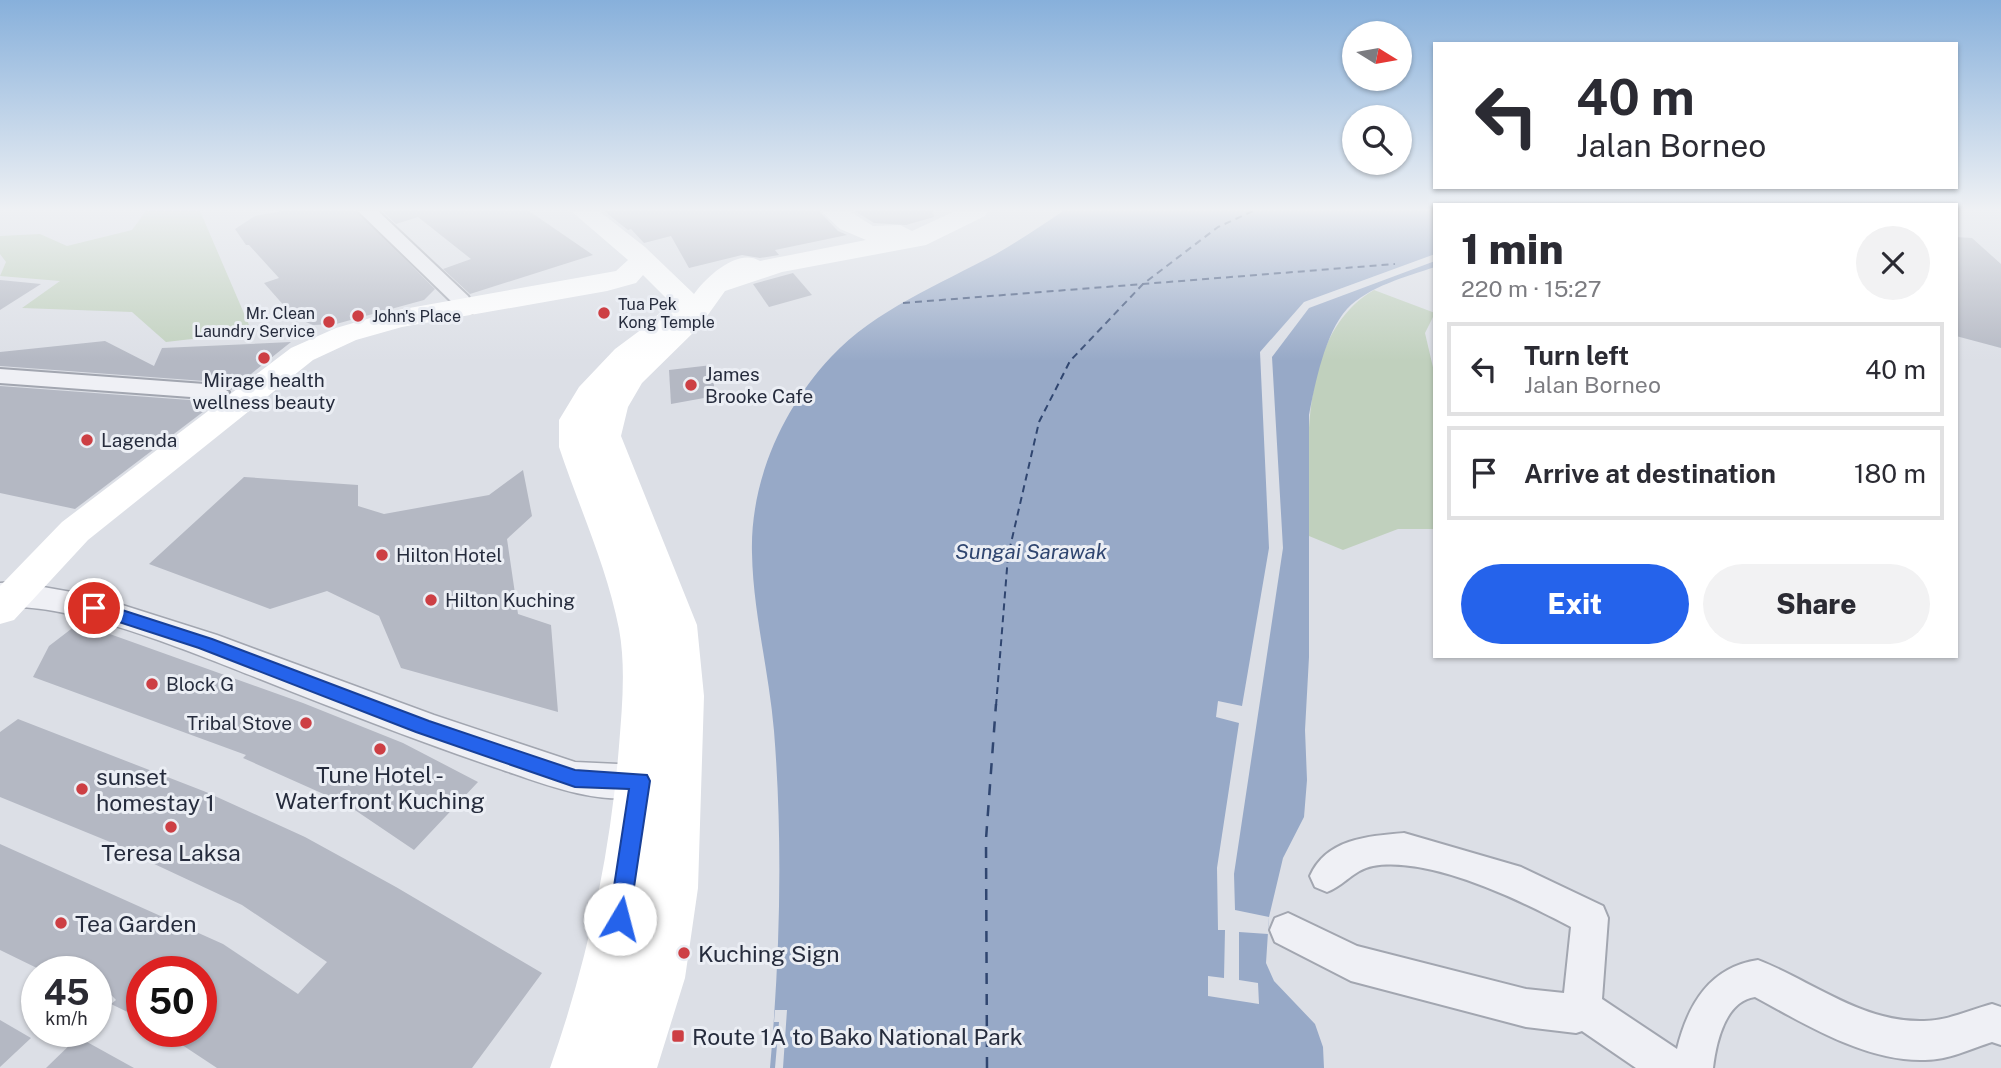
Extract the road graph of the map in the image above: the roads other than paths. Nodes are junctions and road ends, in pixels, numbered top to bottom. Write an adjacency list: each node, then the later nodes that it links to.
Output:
1 (420, 261): 8 (street)
2 (643, 261): 6 (main road)
3 (764, 261): 5 (main road)
4 (788, 261): 7 (main road)
5 (749, 264): 6 (main road); 7 (main road)
6 (653, 269): 8 (main road); 12 (main road)
7 (703, 303): 18 (main road)
8 (465, 309): 11 (main road)
9 (0, 376): 10 (street)
10 (218, 392)
11 (3, 604): 12 (street)
12 (640, 781): 17 (main road)
13 (1326, 876): 15 (street)
14 (1288, 930): 15 (street)
15 (1582, 1008): 19 (street)
16 (2001, 1026): 20 (street)
17 (578, 1068)
18 (629, 1068)
19 (1670, 1068)
20 (1692, 1068)

